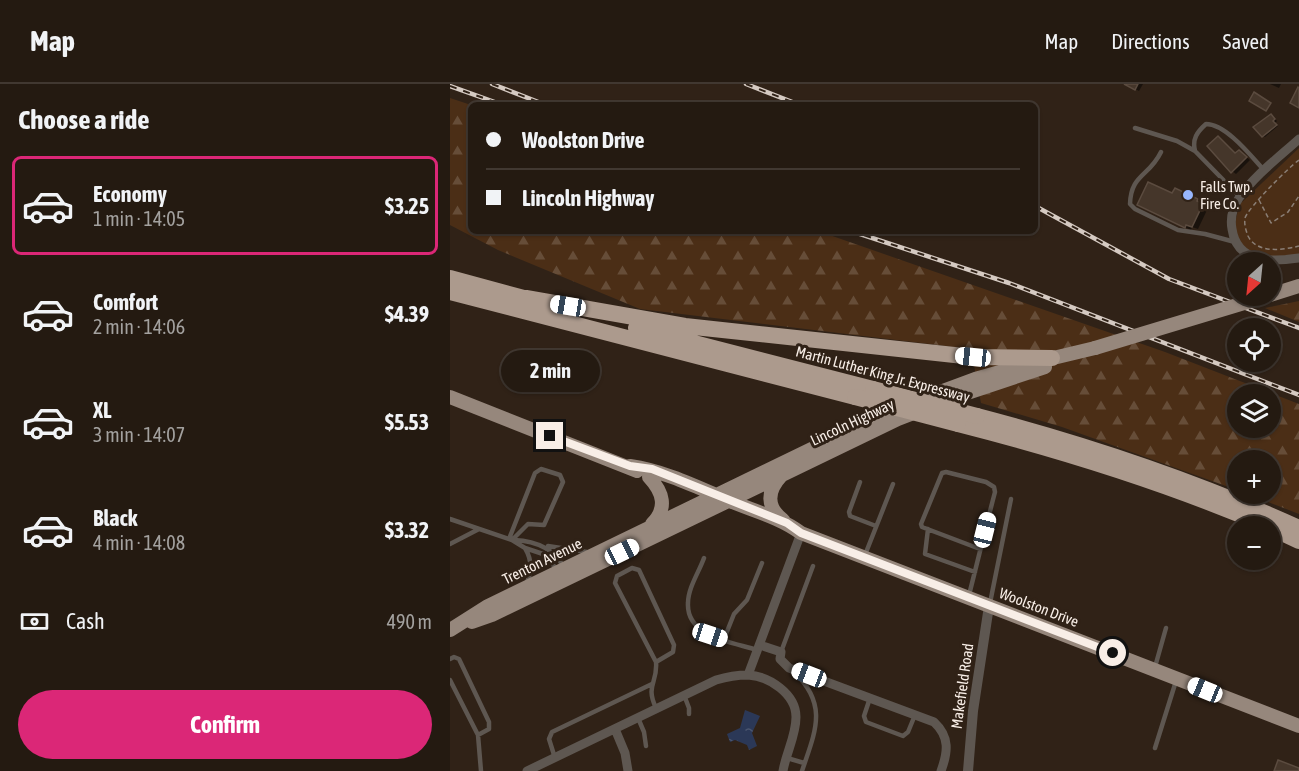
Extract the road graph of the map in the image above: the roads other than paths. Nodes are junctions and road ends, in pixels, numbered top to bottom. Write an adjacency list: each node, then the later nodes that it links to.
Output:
1 (1135, 128): 3 (lane)
2 (1299, 139): 5 (street)
3 (1195, 151): 5 (lane); 6 (lane)
4 (1161, 152): 9 (lane)
5 (1265, 171): 6 (street)
6 (1240, 197): 8 (street)
7 (1224, 202): 8 (lane)
8 (1233, 212): 9 (street)
9 (1236, 242): 10 (street)
10 (1299, 258)
11 (450, 278): 15 (highway, Martin Luther King Jr. Expressway)
12 (1299, 286): 14 (main road, Lincoln Highway)
13 (450, 292): 27 (highway, Martin Luther King Jr. Expressway, bridge)
14 (1281, 292)
15 (526, 298): 18 (highway); 32 (highway, Martin Luther King Jr. Expressway, bridge)
16 (1234, 306): 17 (main road, Lincoln Highway, bridge)
17 (1095, 348): 18 (main road, Lincoln Highway); 21 (main road, Lincoln Highway)
18 (1052, 358): 26 (main road, Lincoln Highway)
19 (450, 397): 20 (main road)
20 (630, 466): 22 (main road); 26 (main road)
21 (782, 474): 26 (main road, Lincoln Highway); 29 (main road)
22 (649, 477): 26 (main road); 31 (main road)
23 (860, 482): 30 (lane)
24 (893, 484): 30 (lane)
25 (1011, 499): 52 (lane)
26 (717, 500): 29 (main road, Woolston Drive); 31 (main road, Trenton Avenue); 35 (main road, Woolston Drive); 49 (main road)
27 (1241, 516)
28 (450, 519): 33 (lane)
29 (787, 523): 35 (main road, Woolston Drive)
30 (876, 526): 44 (lane)
31 (647, 528): 43 (main road, Trenton Avenue)
32 (1299, 528)
33 (479, 529): 37 (lane); 39 (lane)
34 (928, 529): 42 (lane); 42 (lane); 48 (lane)
35 (801, 533): 44 (main road, Woolston Drive); 56 (street)
36 (1281, 533): 38 (highway, Martin Luther King Jr. Expressway)
37 (510, 539): 37 (lane); 40 (lane); 41 (lane)
38 (1299, 541)
39 (450, 544)
40 (537, 544): 43 (lane); 49 (lane)
41 (525, 548): 49 (lane); 50 (lane)
42 (980, 549): 48 (lane)
43 (602, 550): 49 (main road, Trenton Avenue)
44 (864, 557): 51 (main road, Woolston Drive)
45 (704, 558): 55 (lane)
46 (762, 563): 55 (lane)
47 (813, 566): 57 (lane)
48 (975, 572): 51 (lane)
49 (562, 573): 50 (main road, Trenton Avenue); 54 (main road)
50 (523, 588): 54 (main road, Trenton Avenue)
51 (968, 597): 52 (main road, Woolston Drive)
52 (989, 606): 61 (main road, Woolston Drive); 86 (street, Makefield Road)
53 (1166, 627): 61 (lane)
54 (450, 630)
55 (724, 639): 56 (lane)
56 (759, 648): 57 (street); 62 (street)
57 (781, 652): 60 (street)
58 (450, 659): 74 (lane)
59 (656, 662): 59 (lane); 65 (lane)
60 (789, 668): 67 (street); 79 (lane)
61 (1154, 669): 63 (main road, Woolston Drive)
62 (748, 675): 66 (street); 77 (street)
63 (1176, 678): 72 (main road, Woolston Drive); 76 (lane)
64 (450, 680): 74 (lane)
65 (652, 684): 68 (lane); 78 (lane)
66 (684, 695): 68 (street); 69 (lane)
67 (870, 698): 70 (street); 70 (lane)
68 (657, 709): 71 (street)
69 (689, 714)
70 (915, 715): 85 (street)
71 (638, 718): 73 (street); 75 (lane)
72 (1299, 726)
73 (615, 729): 78 (street); 80 (street)
74 (478, 735): 81 (lane)
75 (646, 746)
76 (1155, 748)
77 (786, 757): 79 (lane); 83 (street)
78 (555, 758): 82 (street)
79 (804, 763): 84 (lane)
80 (631, 770)
81 (481, 771)
82 (527, 771)
83 (783, 771)
84 (802, 771)
85 (942, 771)
86 (968, 771)

